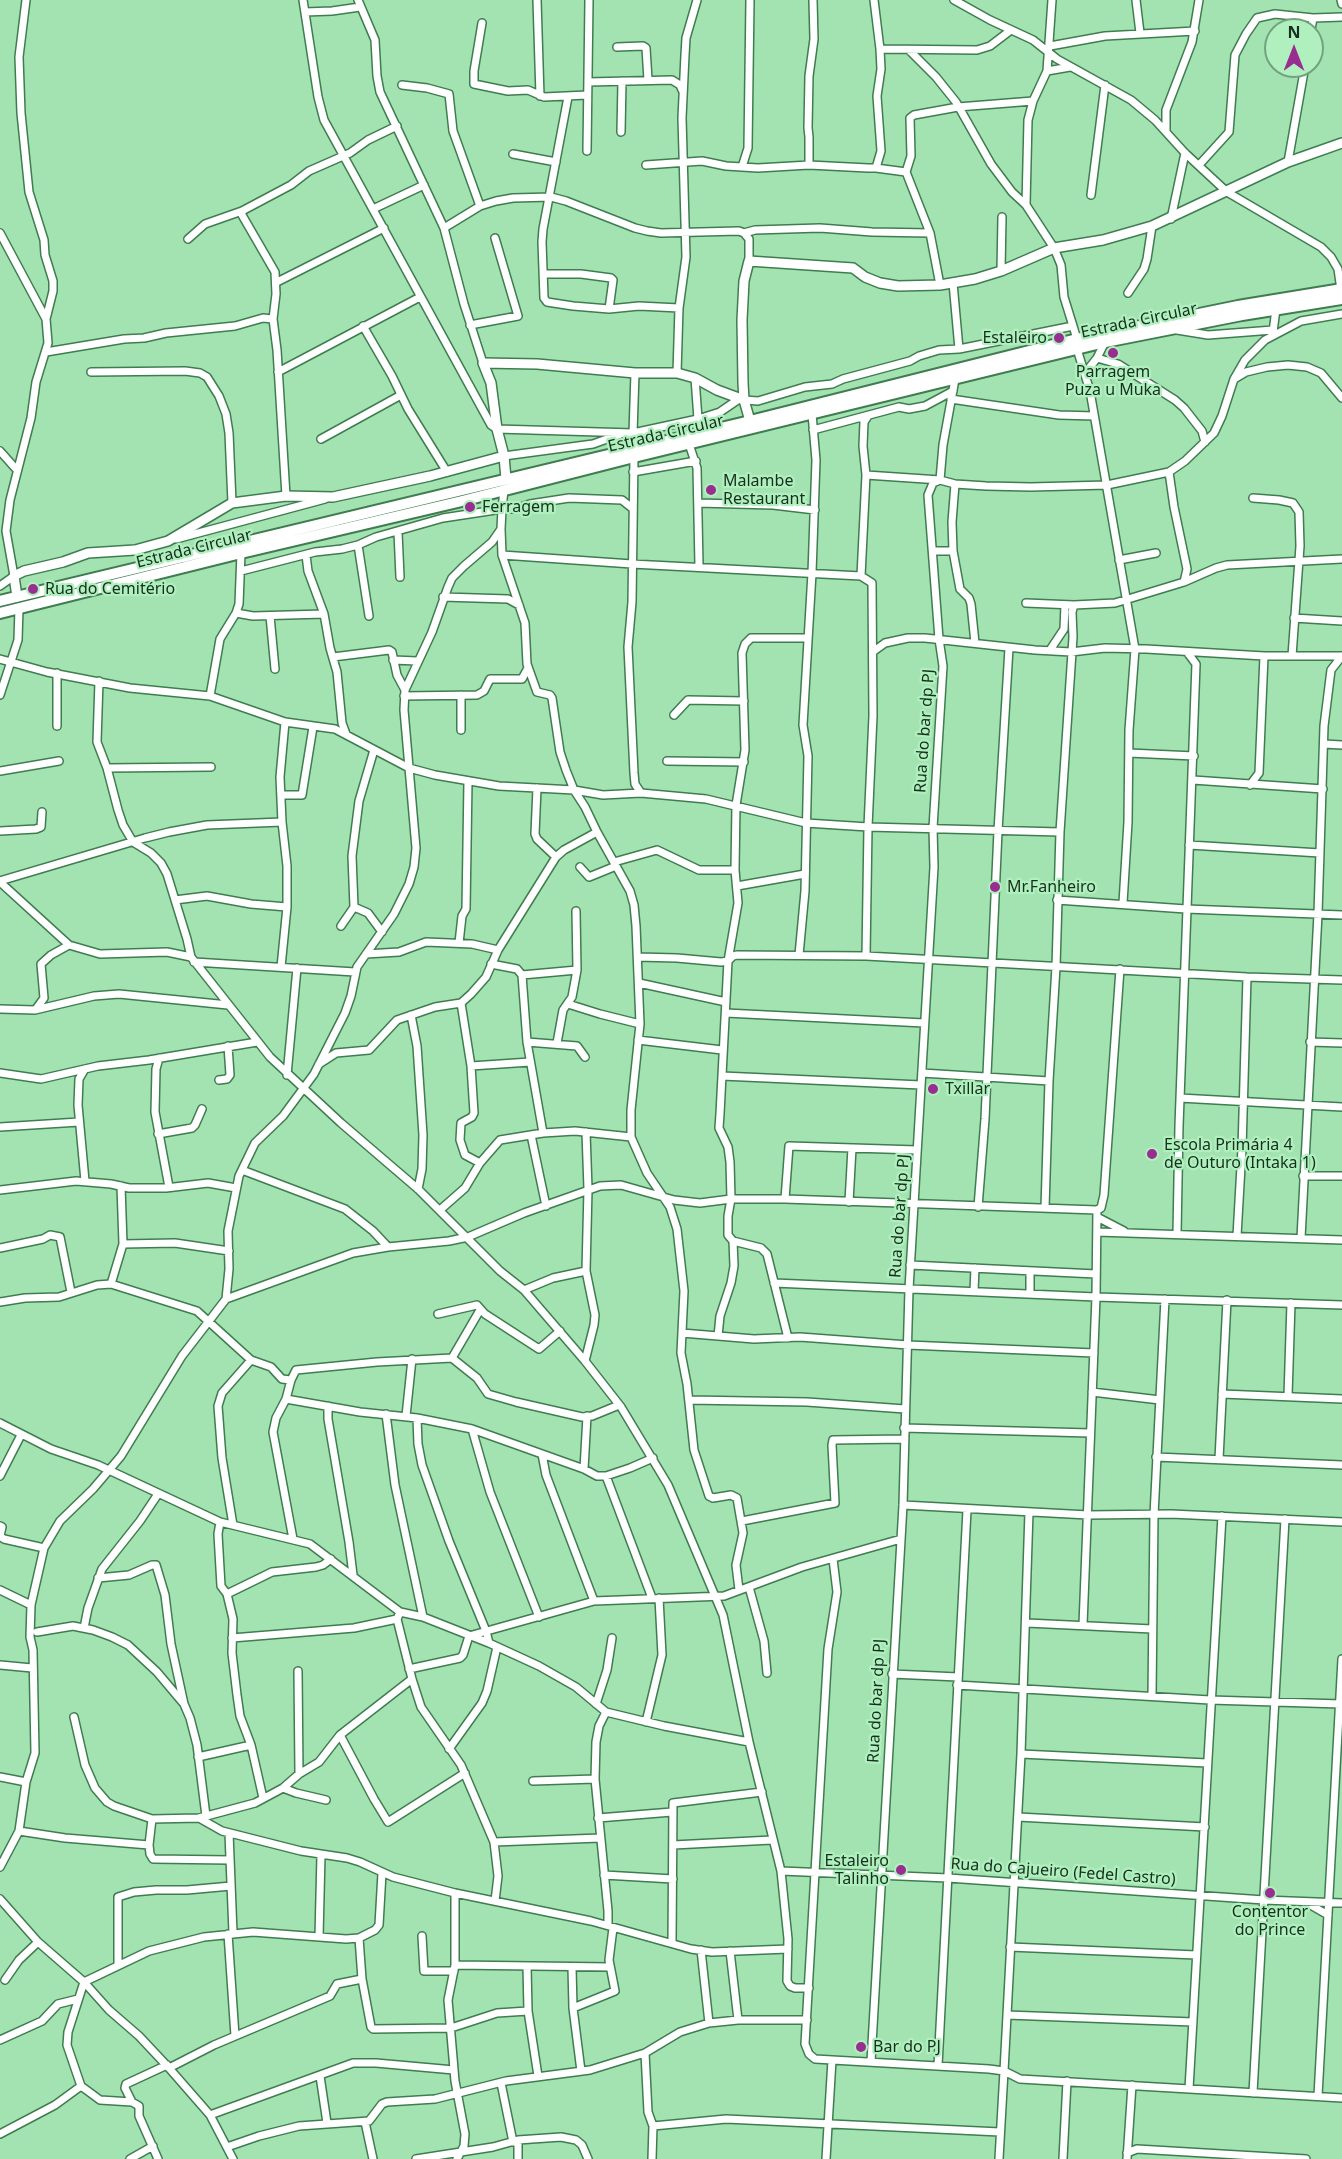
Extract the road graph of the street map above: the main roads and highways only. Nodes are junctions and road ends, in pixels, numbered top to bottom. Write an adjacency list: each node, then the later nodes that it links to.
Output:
1 (1342, 293): 2 (main road, Estrada Circular); 2 (main road, Estrada Circular)
2 (1077, 344): 3 (main road, Estrada Circular); 3 (main road, Estrada Circular)
3 (505, 484): 5 (main road, Estrada Circular); 5 (main road, Estrada Circular)
4 (0, 601): 5 (main road, Estrada Circular)
5 (18, 602): 6 (main road, Estrada Circular)
6 (0, 613)

